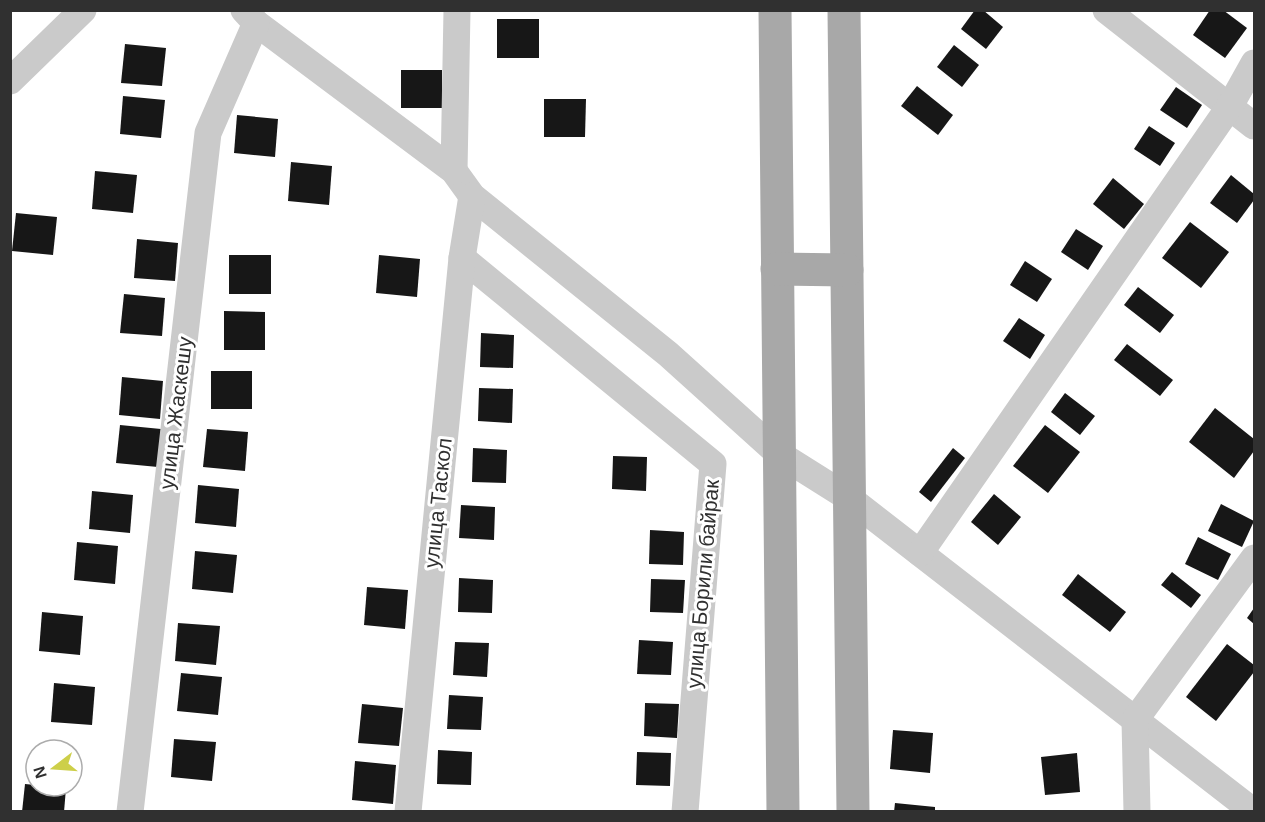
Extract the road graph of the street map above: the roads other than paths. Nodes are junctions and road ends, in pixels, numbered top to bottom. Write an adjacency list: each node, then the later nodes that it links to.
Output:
1 (83, 10): 8 (street)
2 (457, 10): 11 (street)
3 (775, 10): 14 (main road)
4 (844, 10): 15 (main road)
5 (1106, 10): 9 (street)
6 (250, 17): 11 (street); 21 (street, улица Жаскешу)
7 (1254, 63): 9 (street)
8 (10, 81)
9 (1230, 106): 10 (street); 18 (street)
10 (1254, 126)
11 (454, 171): 12 (street)
12 (472, 196): 13 (street, улица Таскол); 16 (street)
13 (462, 258): 22 (street, улица Таскол); 23 (street, улица Борили байрак)
14 (777, 269): 15 (main road); 16 (main road)
15 (847, 270): 17 (main road)
16 (779, 454): 17 (street); 24 (main road)
17 (849, 498): 18 (street); 25 (main road)
18 (920, 553): 20 (street)
19 (1254, 558): 20 (street)
20 (1135, 720): 26 (street); 27 (street)
21 (130, 812)
22 (408, 812)
23 (685, 812)
24 (783, 812)
25 (853, 812)
26 (1137, 812)
27 (1254, 812)

